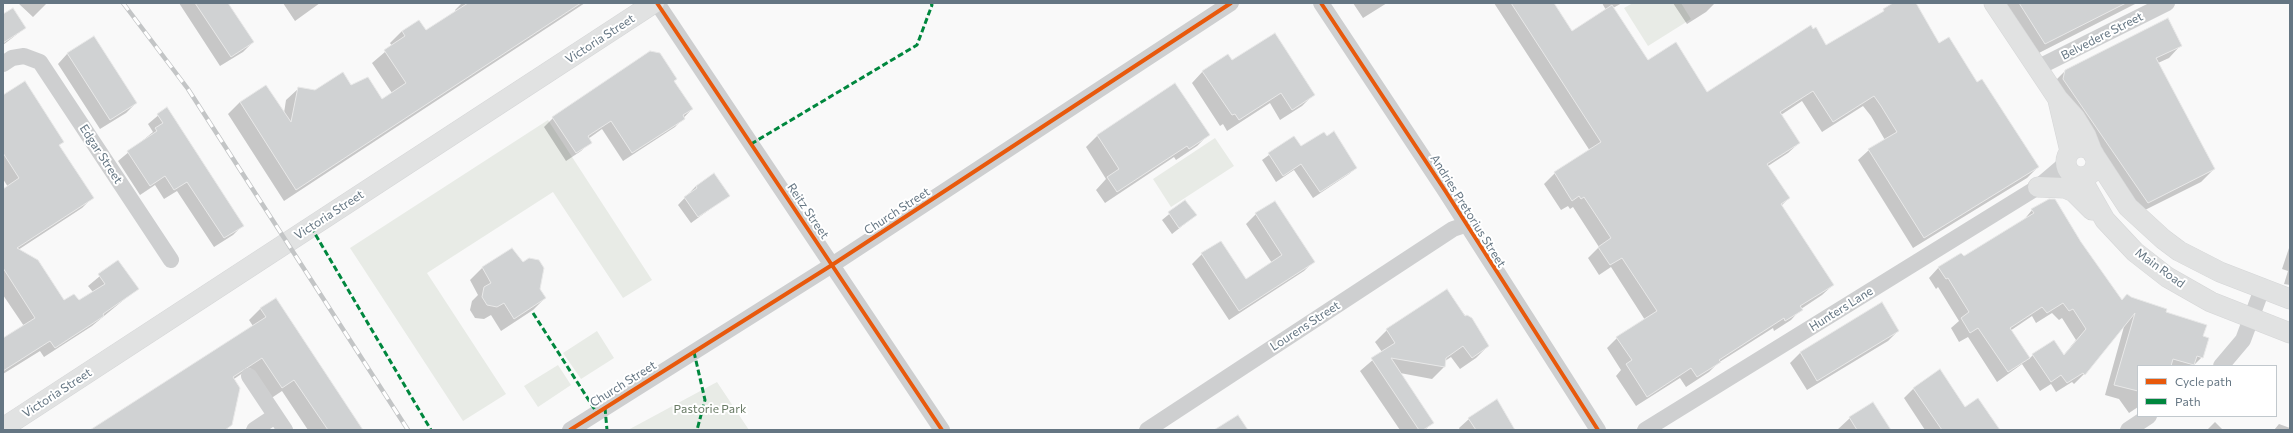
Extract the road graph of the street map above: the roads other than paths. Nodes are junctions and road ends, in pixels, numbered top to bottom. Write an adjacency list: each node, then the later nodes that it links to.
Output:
1 (654, 3): 25 (main road, Victoria Street)
2 (657, 3): 16 (street, Reitz Street)
3 (1232, 3): 16 (street, Church Street)
4 (1321, 3): 14 (street, Andries Pretorius Street)
5 (1994, 3): 8 (main road, Main Road)
6 (2167, 3): 8 (street, Belvedere Street)
7 (3, 64): 15 (street, Edgar Street)
8 (2037, 68): 9 (main road, Main Road)
9 (2058, 99): 10 (main road, Main Road); 11 (main road, Main Road)
10 (2094, 156): 11 (main road); 11 (main road); 17 (main road, Main Road)
11 (2073, 167): 12 (street, Hunters Lane); 13 (main road, Main Road)
12 (2038, 187): 13 (main road); 32 (street, Hunters Lane)
13 (2105, 220): 19 (main road, Main Road)
14 (1465, 225): 30 (street, Lourens Street); 31 (street, Andries Pretorius Street)
15 (171, 260)
16 (832, 265): 28 (street, Church Street); 29 (street, Reitz Street)
17 (2262, 289): 18 (main road, Main Road); 19 (street)
18 (2290, 299)
19 (2252, 319): 20 (main road, Main Road); 21 (street)
20 (2290, 333)
21 (2221, 365)
22 (249, 376): 23 (street)
23 (276, 416): 26 (street); 27 (street)
24 (2148, 417): 33 (street)
25 (3, 428)
26 (254, 430)
27 (285, 430)
28 (570, 430)
29 (942, 430)
30 (1146, 430)
31 (1598, 430)
32 (1645, 430)
33 (2128, 430)

